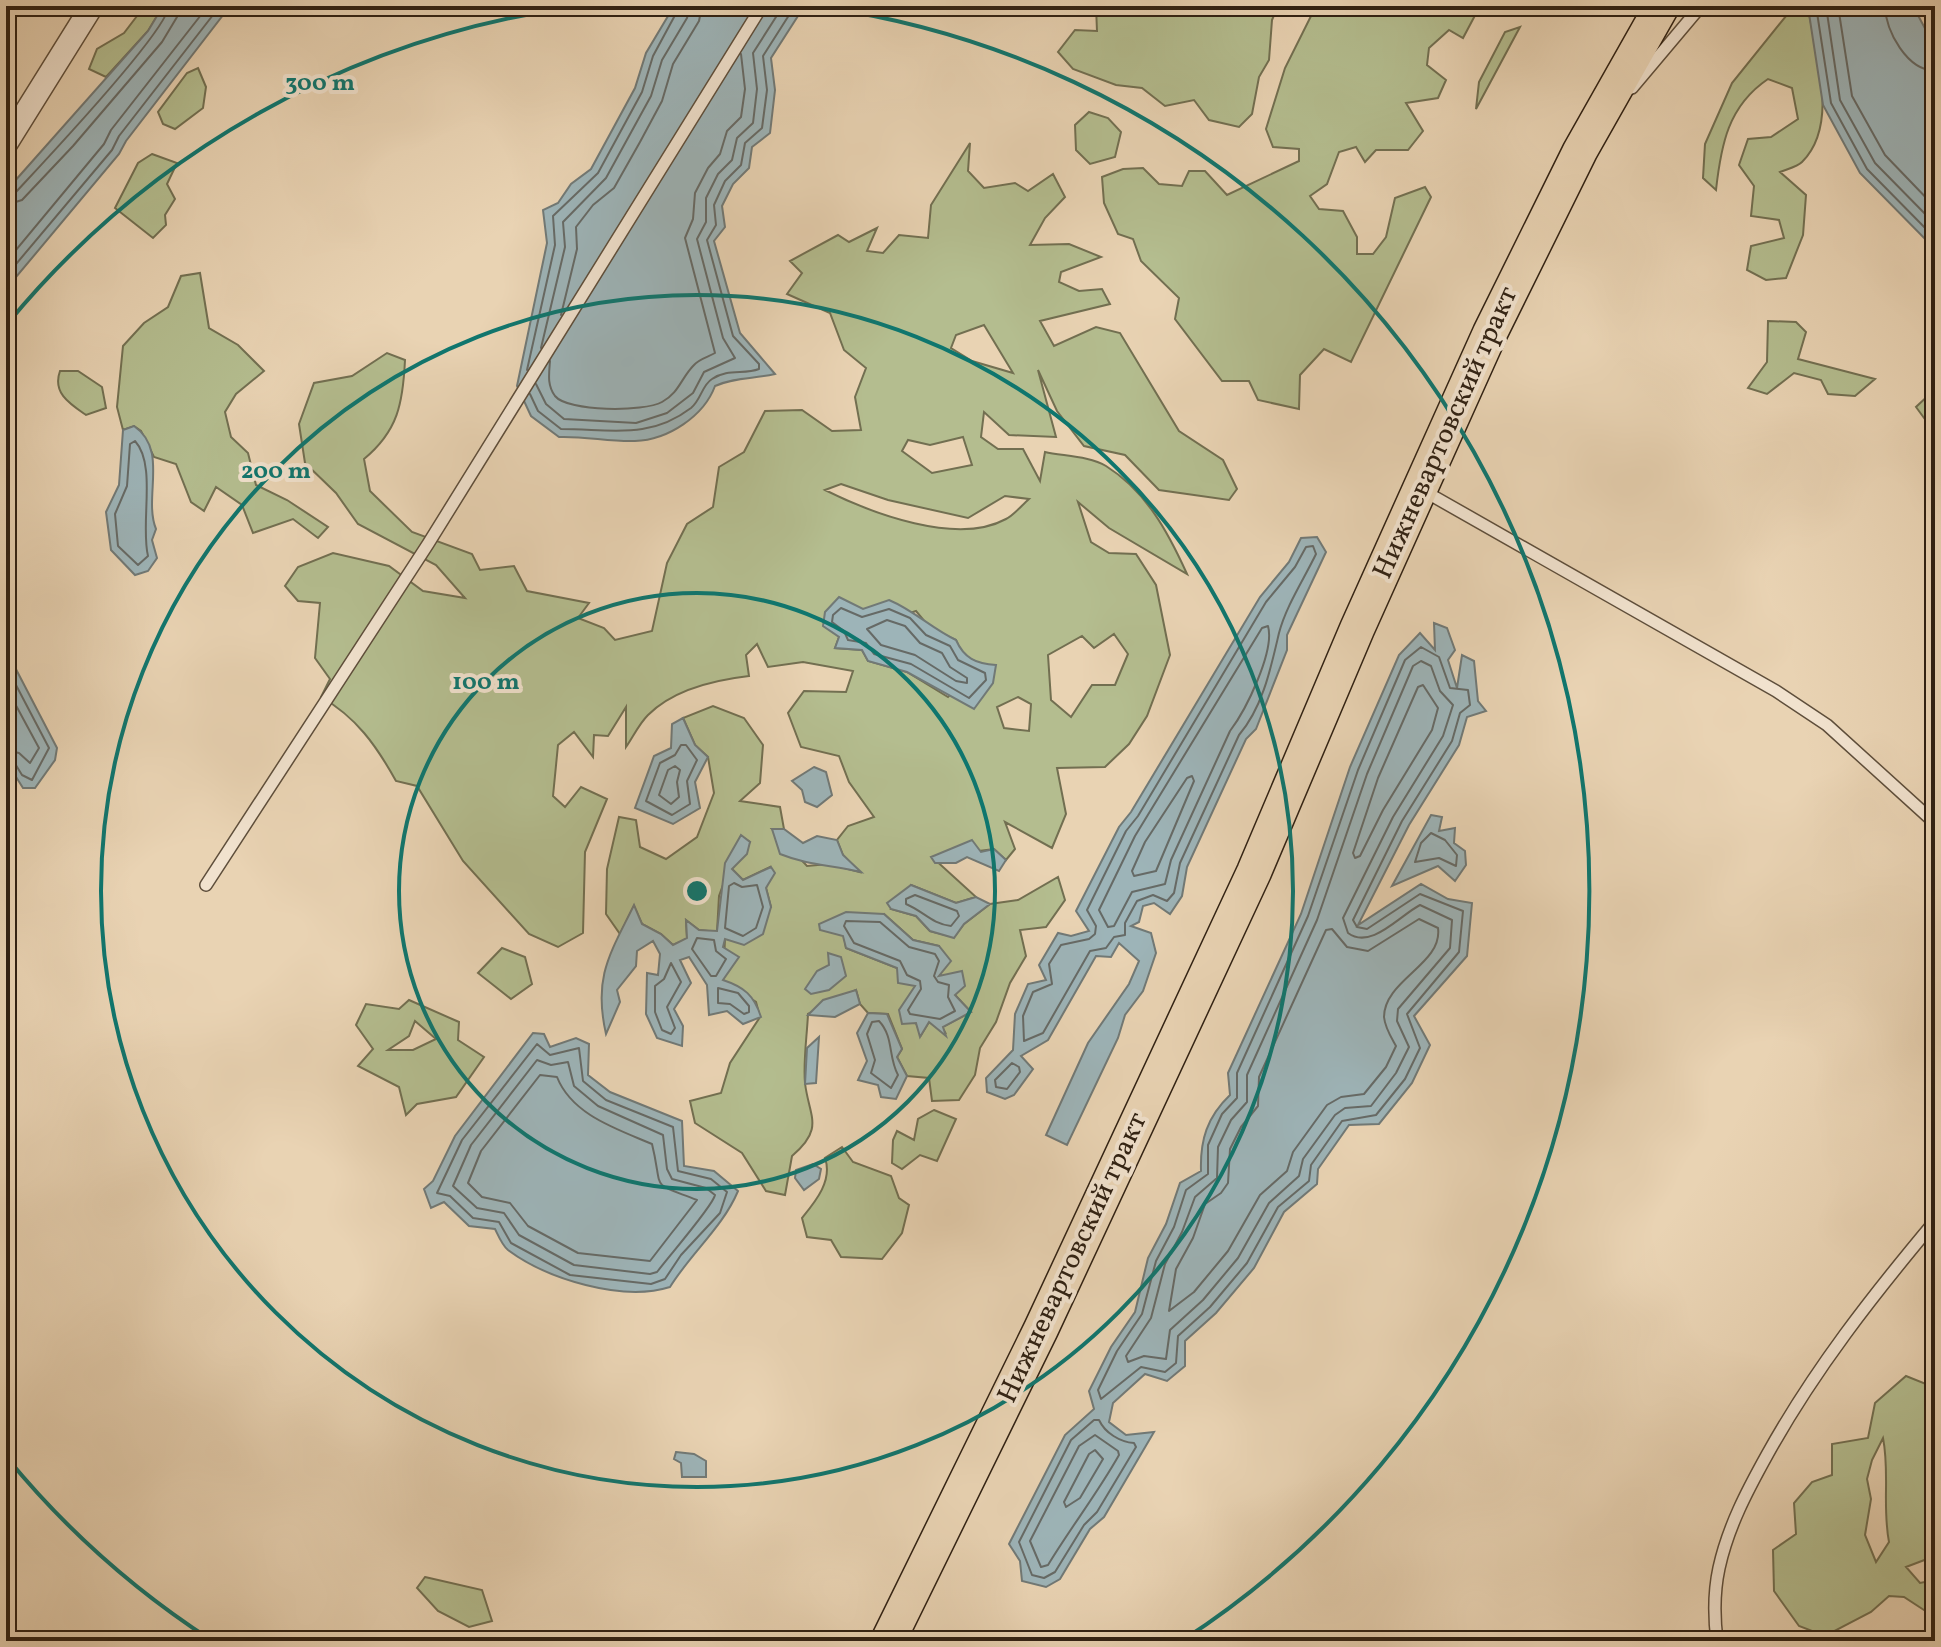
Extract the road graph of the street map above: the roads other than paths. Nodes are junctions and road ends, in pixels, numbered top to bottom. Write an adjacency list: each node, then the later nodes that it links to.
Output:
1 (92, 6): 5 (street)
2 (762, 6): 10 (lane)
3 (1662, 6): 6 (main road, Нижневартовский тракт)
4 (1701, 6): 6 (lane)
5 (6, 144)
6 (1580, 151): 7 (main road, Нижневартовский тракт)
7 (1420, 489): 8 (lane); 9 (main road, Нижневартовский тракт)
8 (1935, 823)
9 (1254, 872): 12 (main road, Нижневартовский тракт); 15 (main road, Нижневартовский тракт)
10 (206, 885)
11 (1935, 1221): 16 (lane)
12 (968, 1481): 13 (main road); 14 (main road, Нижневартовский тракт)
13 (871, 1641)
14 (888, 1641)
15 (914, 1641)
16 (1717, 1641)

